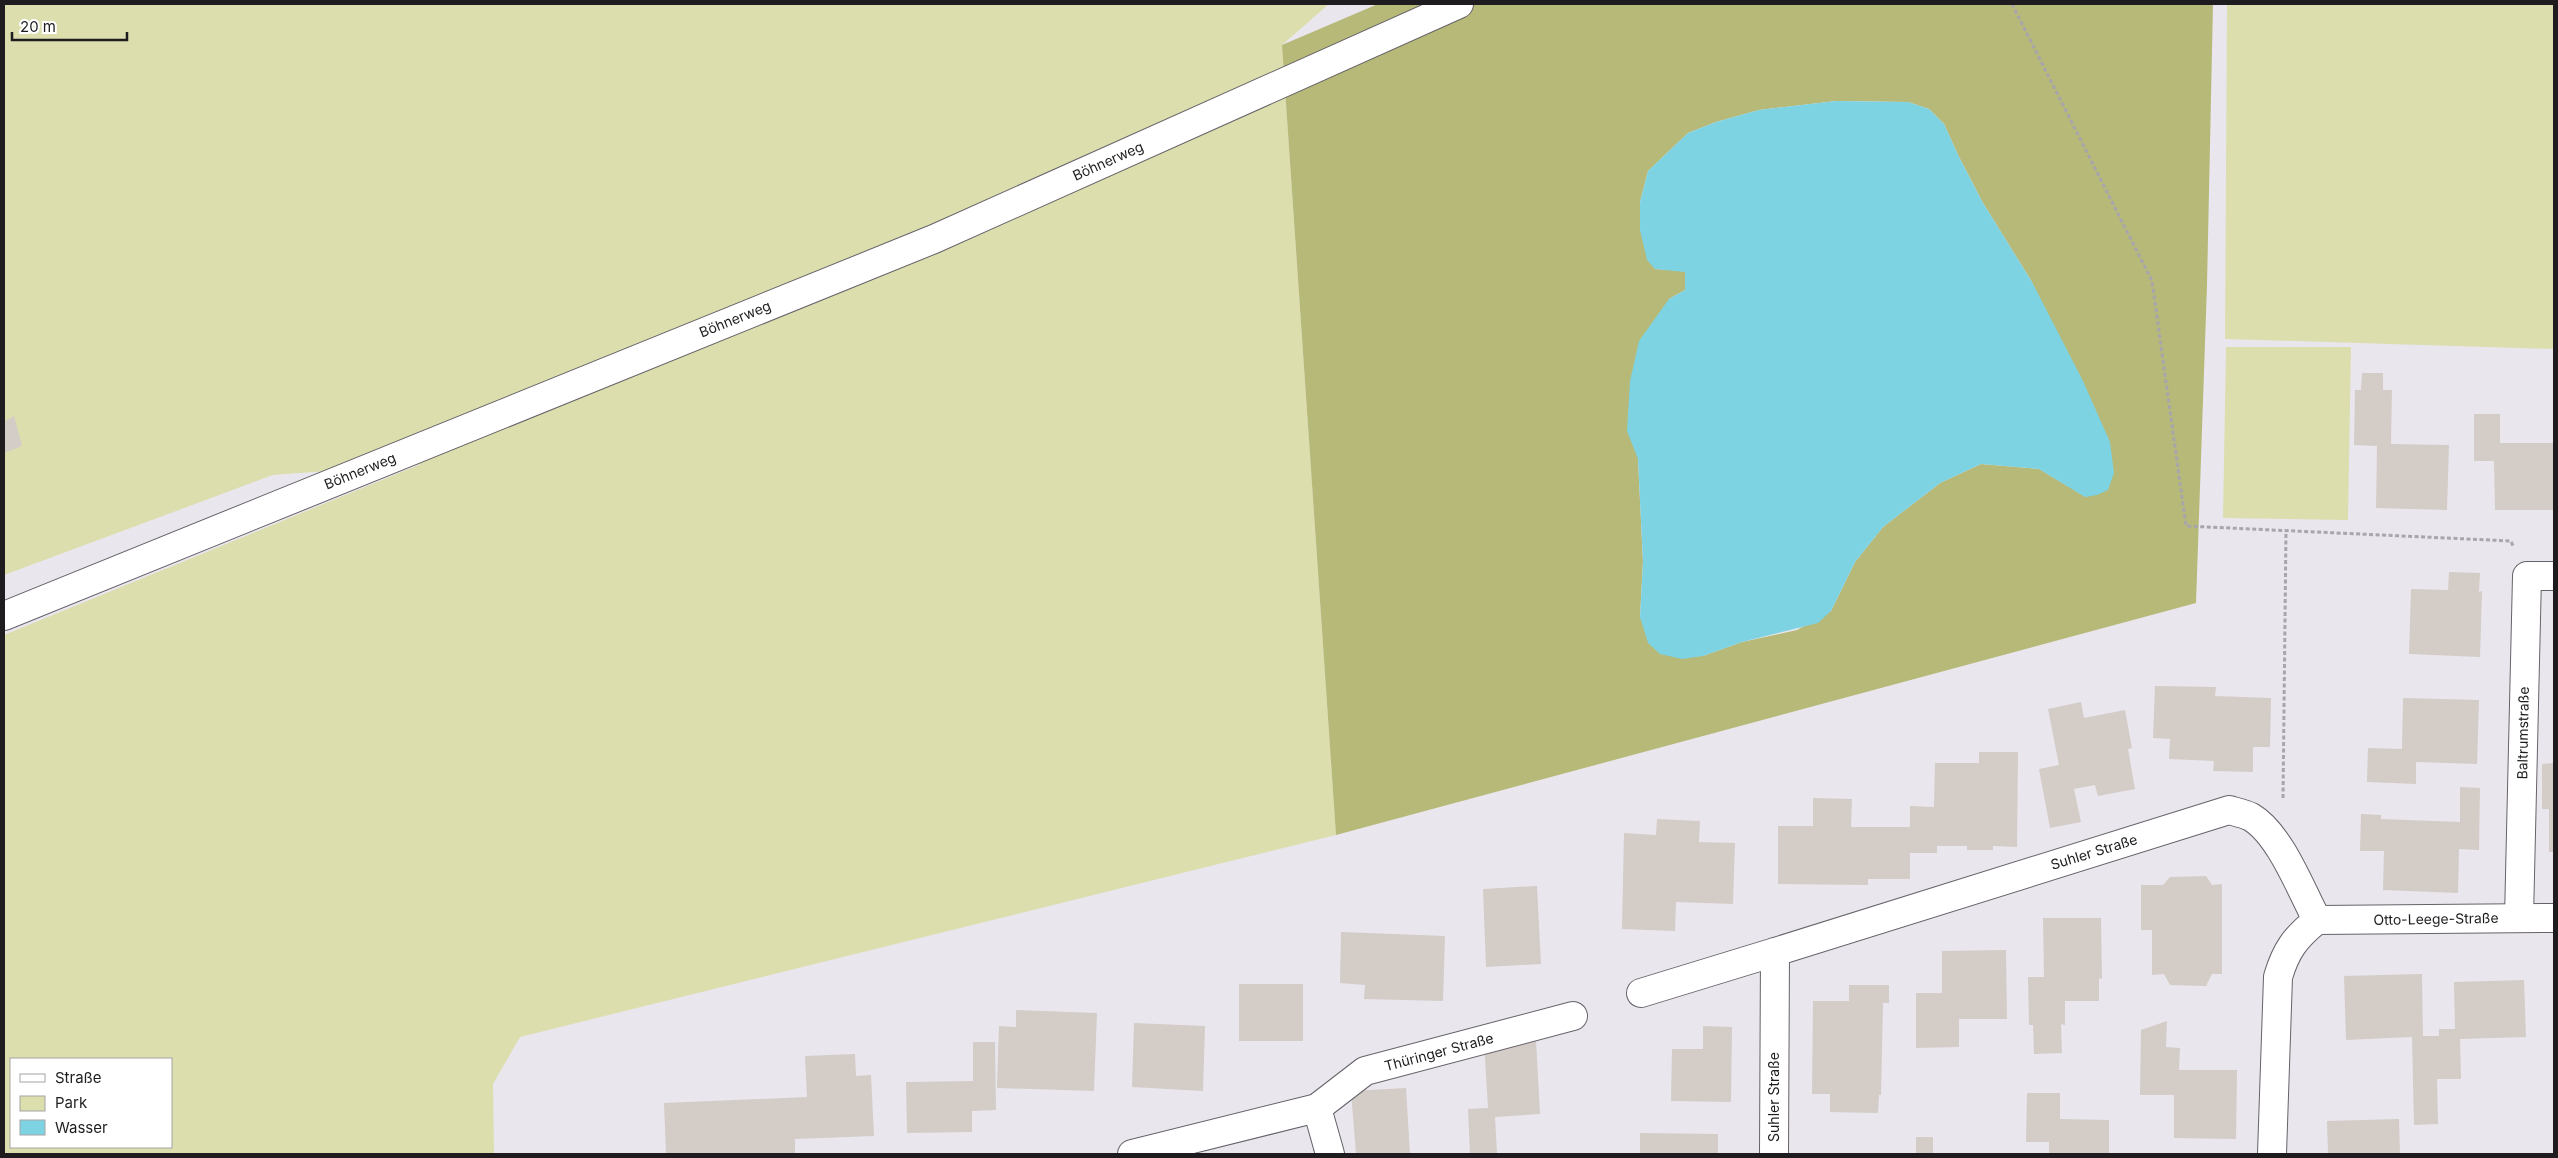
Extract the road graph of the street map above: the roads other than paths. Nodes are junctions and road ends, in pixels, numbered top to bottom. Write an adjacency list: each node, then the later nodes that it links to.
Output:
1 (1459, 4): 3 (street, Böhnerweg)
2 (2554, 576): 4 (street, Baltrumstraße)
3 (4, 616)
4 (2519, 918): 5 (street, Otto-Leege-Straße); 6 (street, Otto-Leege-Straße)
5 (2554, 918)
6 (2317, 920): 7 (street, Suhler Straße); 14 (street)
7 (1774, 952): 8 (street); 13 (street, Suhler Straße)
8 (1642, 993)
9 (1573, 1016): 10 (street, Thüringer Straße)
10 (1316, 1108): 11 (street, Thüringer Straße); 12 (street)
11 (1132, 1154)
12 (1330, 1154)
13 (1774, 1154)
14 (2272, 1154)

